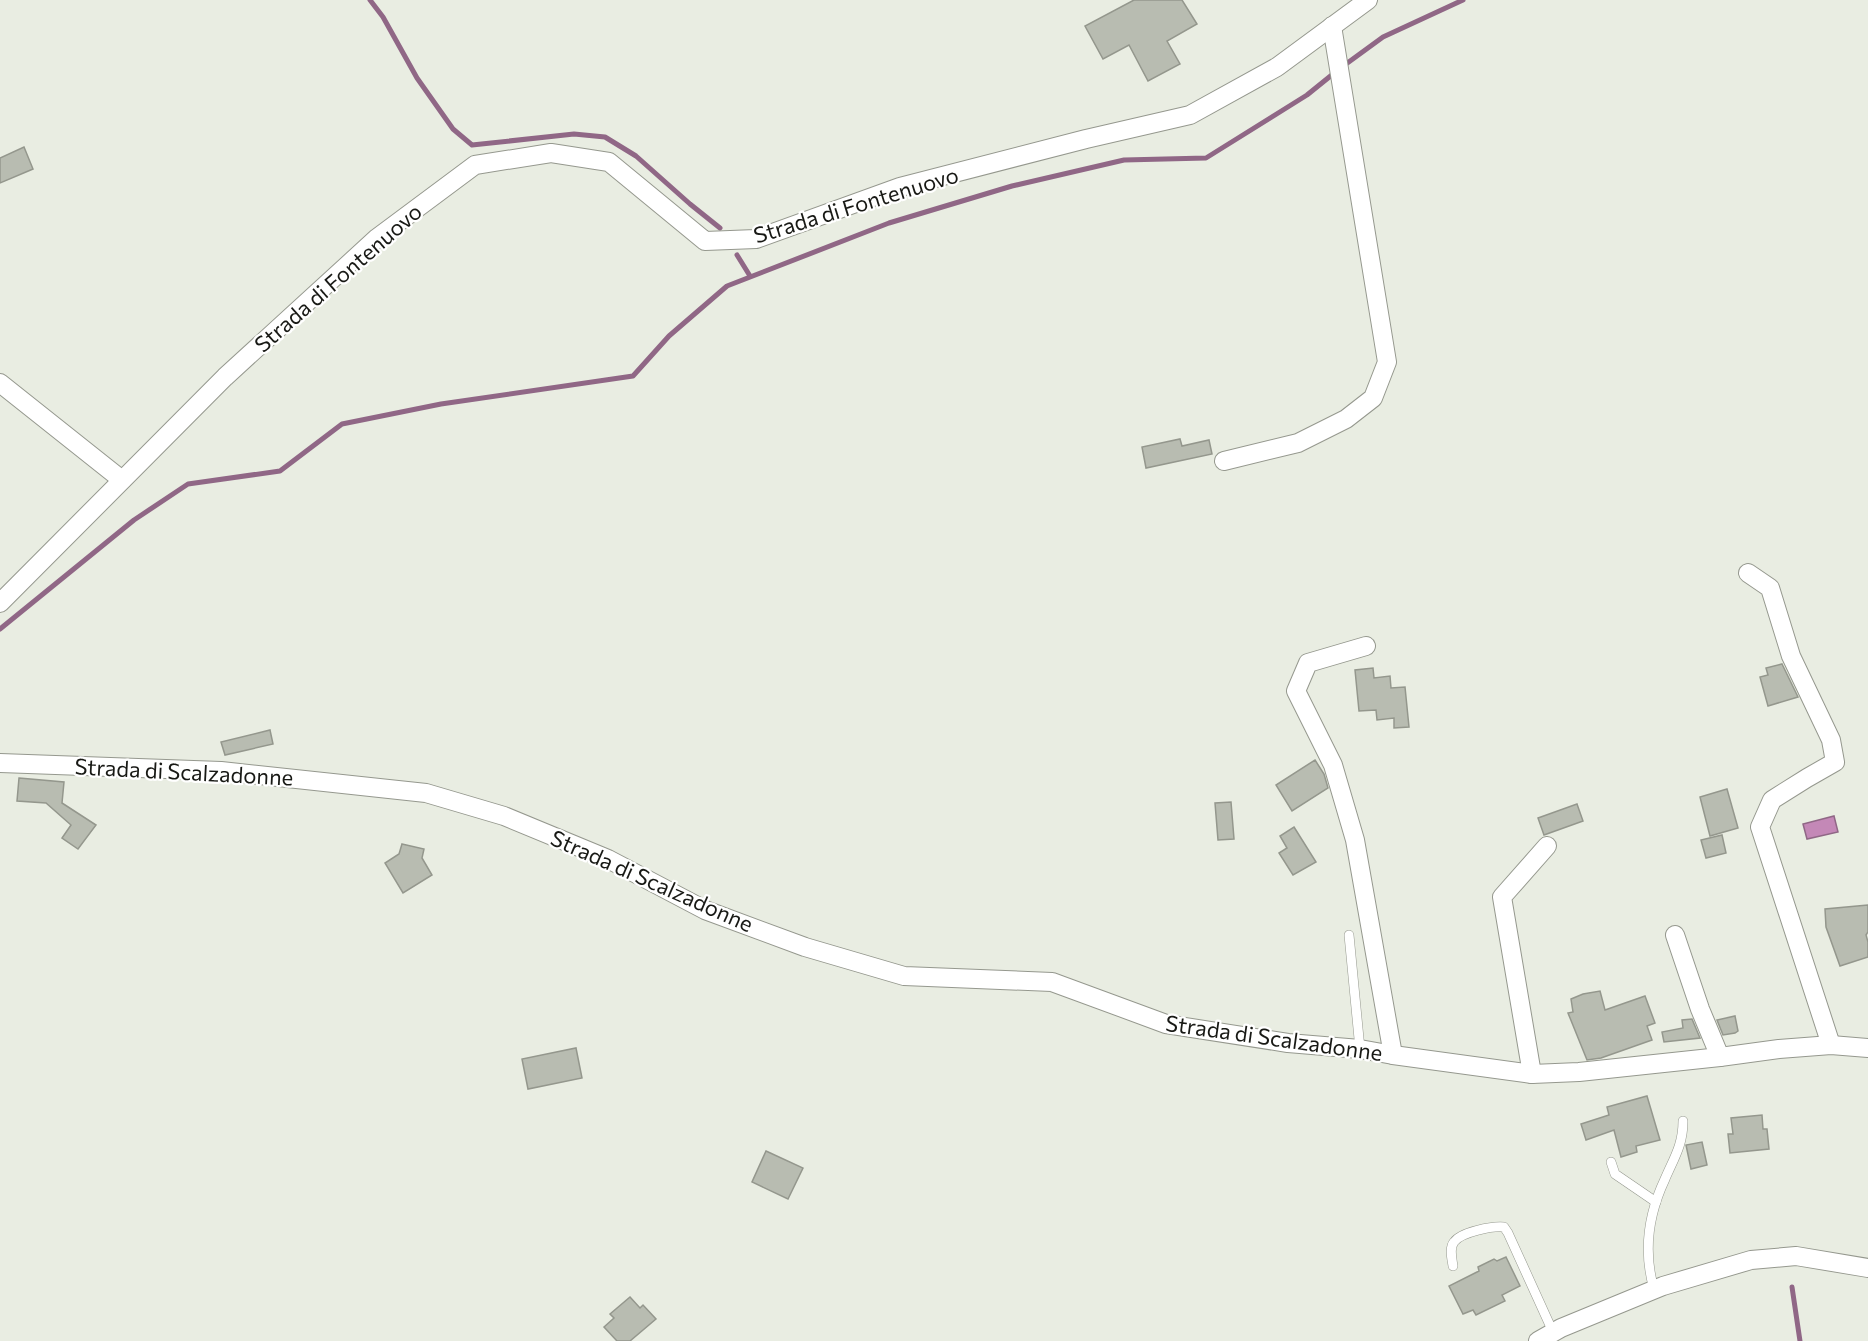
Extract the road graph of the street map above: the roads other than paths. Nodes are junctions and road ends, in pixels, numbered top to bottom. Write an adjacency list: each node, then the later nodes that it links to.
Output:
1 (1368, 0): 2 (street, Strada di Fontenuovo)
2 (1332, 26): 4 (street); 5 (street, Strada di Fontenuovo)
3 (0, 383): 5 (street)
4 (1224, 461)
5 (122, 480): 7 (street, Strada di Fontenuovo)
6 (1748, 573): 13 (street)
7 (0, 603)
8 (1366, 646): 16 (street)
9 (0, 763): 15 (street, Strada di Scalzadonne)
10 (1547, 846): 18 (street)
11 (1349, 935): 15 (lane)
12 (1675, 935): 17 (street)
13 (1831, 1046): 14 (street, Strada di Scalzadonne); 17 (street, Strada di Scalzadonne)
14 (1868, 1048)
15 (1360, 1049): 16 (street, Strada di Scalzadonne)
16 (1393, 1055): 18 (street, Strada di Scalzadonne)
17 (1720, 1057): 18 (street, Strada di Scalzadonne)
18 (1532, 1074)
19 (1683, 1121): 21 (lane)
20 (1611, 1162): 21 (lane)
21 (1656, 1202): 24 (lane)
22 (1453, 1266): 25 (lane)
23 (1868, 1268): 24 (street)
24 (1654, 1289): 25 (street)
25 (1546, 1337)

